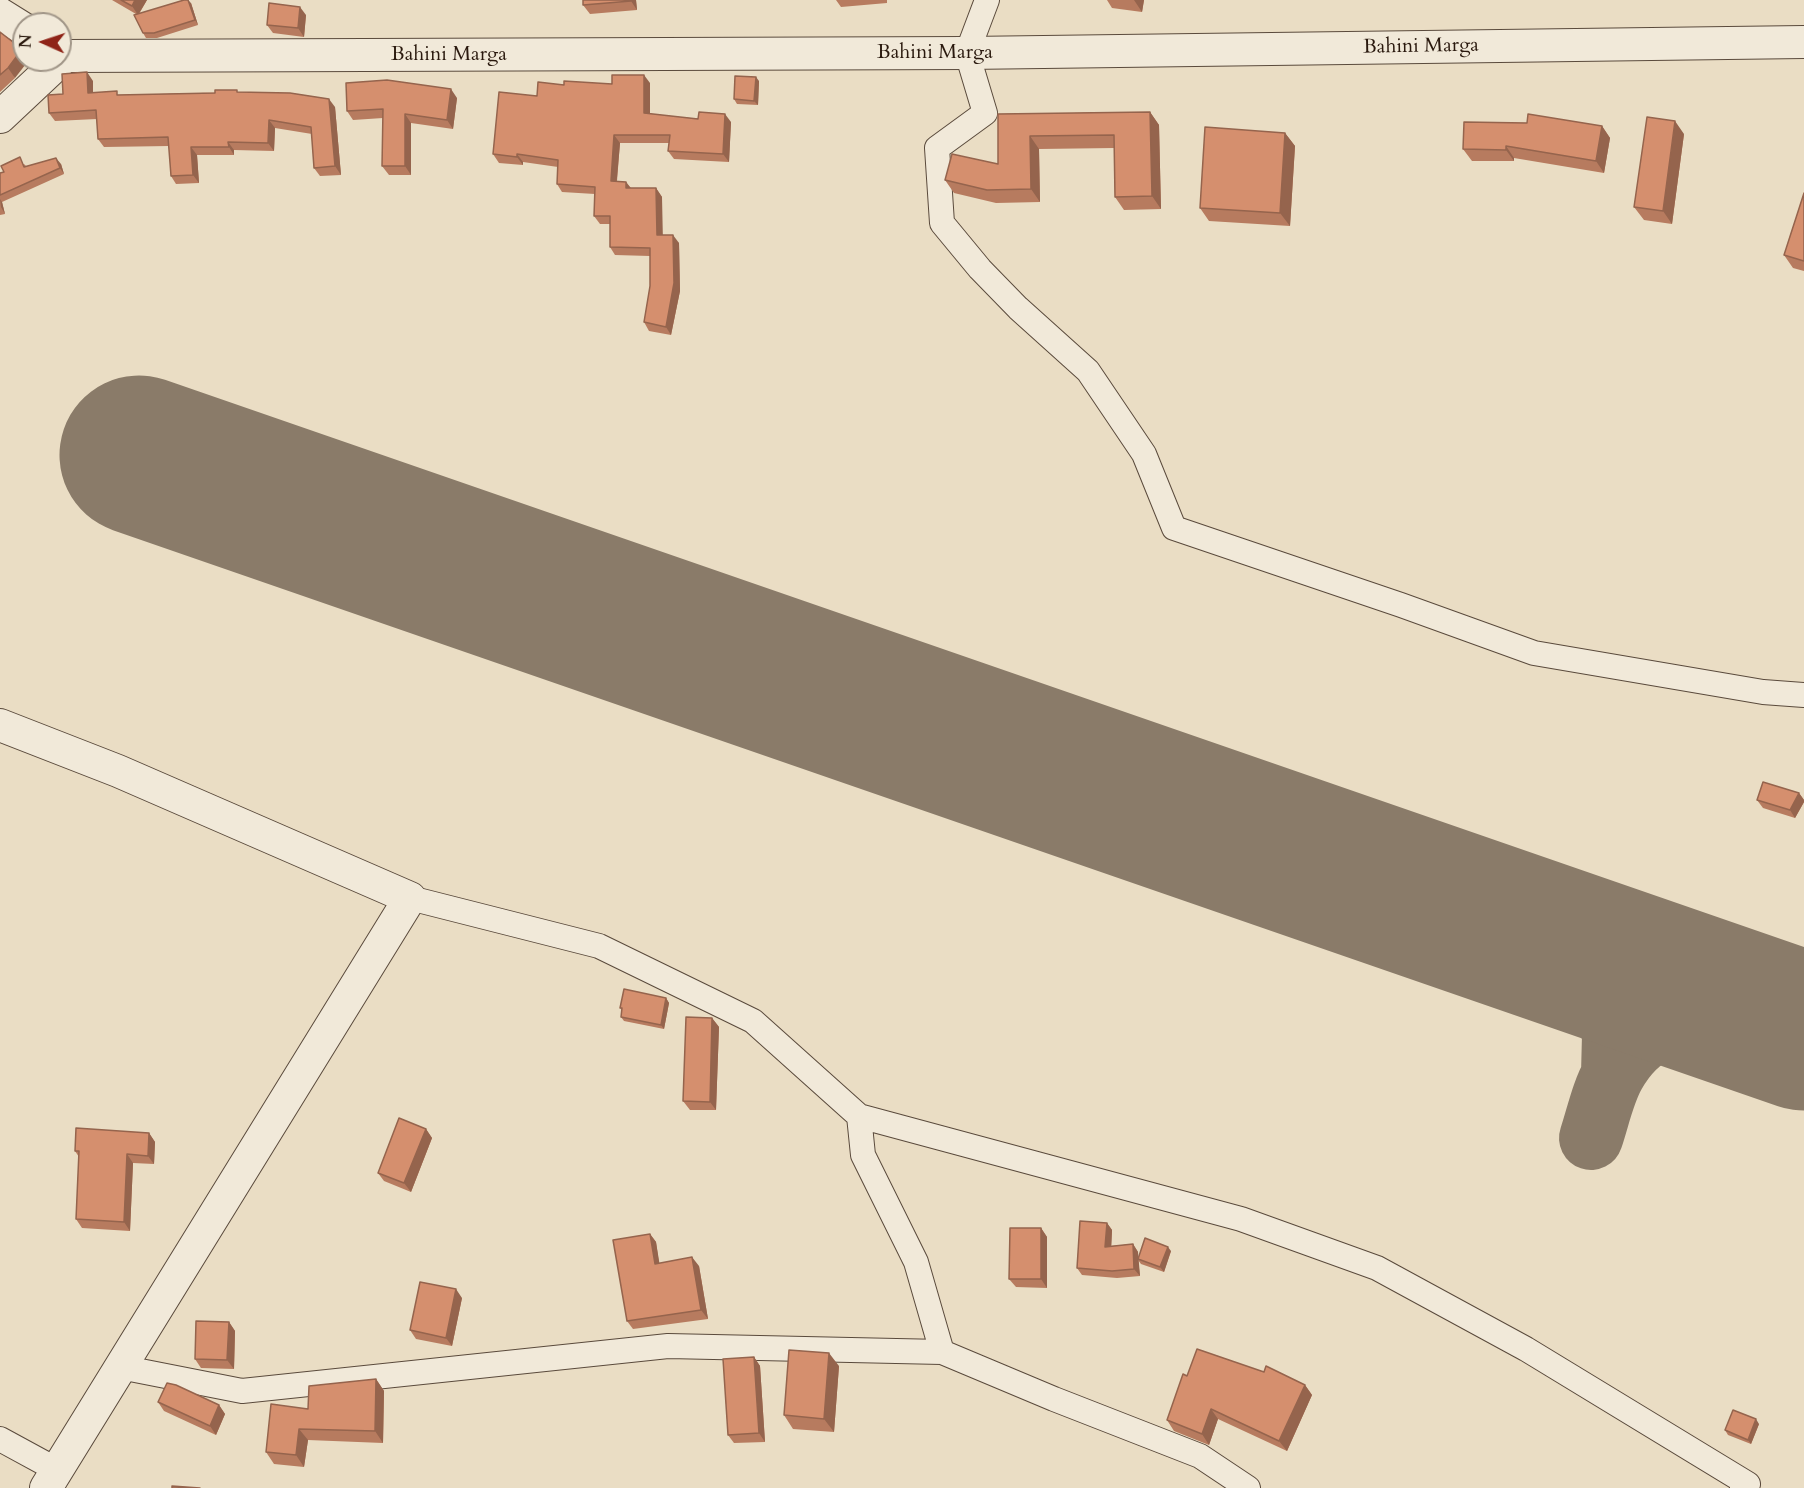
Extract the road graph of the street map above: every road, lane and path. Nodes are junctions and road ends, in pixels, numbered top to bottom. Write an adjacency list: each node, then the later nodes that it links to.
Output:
1 (987, 0): 3 (street)
2 (1804, 42): 3 (street, Bahini Marga)
3 (967, 53): 4 (street, Bahini Marga); 7 (street)
4 (72, 54)
5 (45, 72): 6 (street)
6 (0, 117)
7 (1804, 695)
8 (0, 725): 9 (street)
9 (410, 898): 10 (street); 12 (street)
10 (859, 1116): 11 (street); 16 (street)
11 (942, 1352): 12 (street); 15 (street)
12 (120, 1366): 14 (street)
13 (0, 1439): 14 (street)
14 (51, 1479)
15 (1248, 1488)
16 (1742, 1488)

